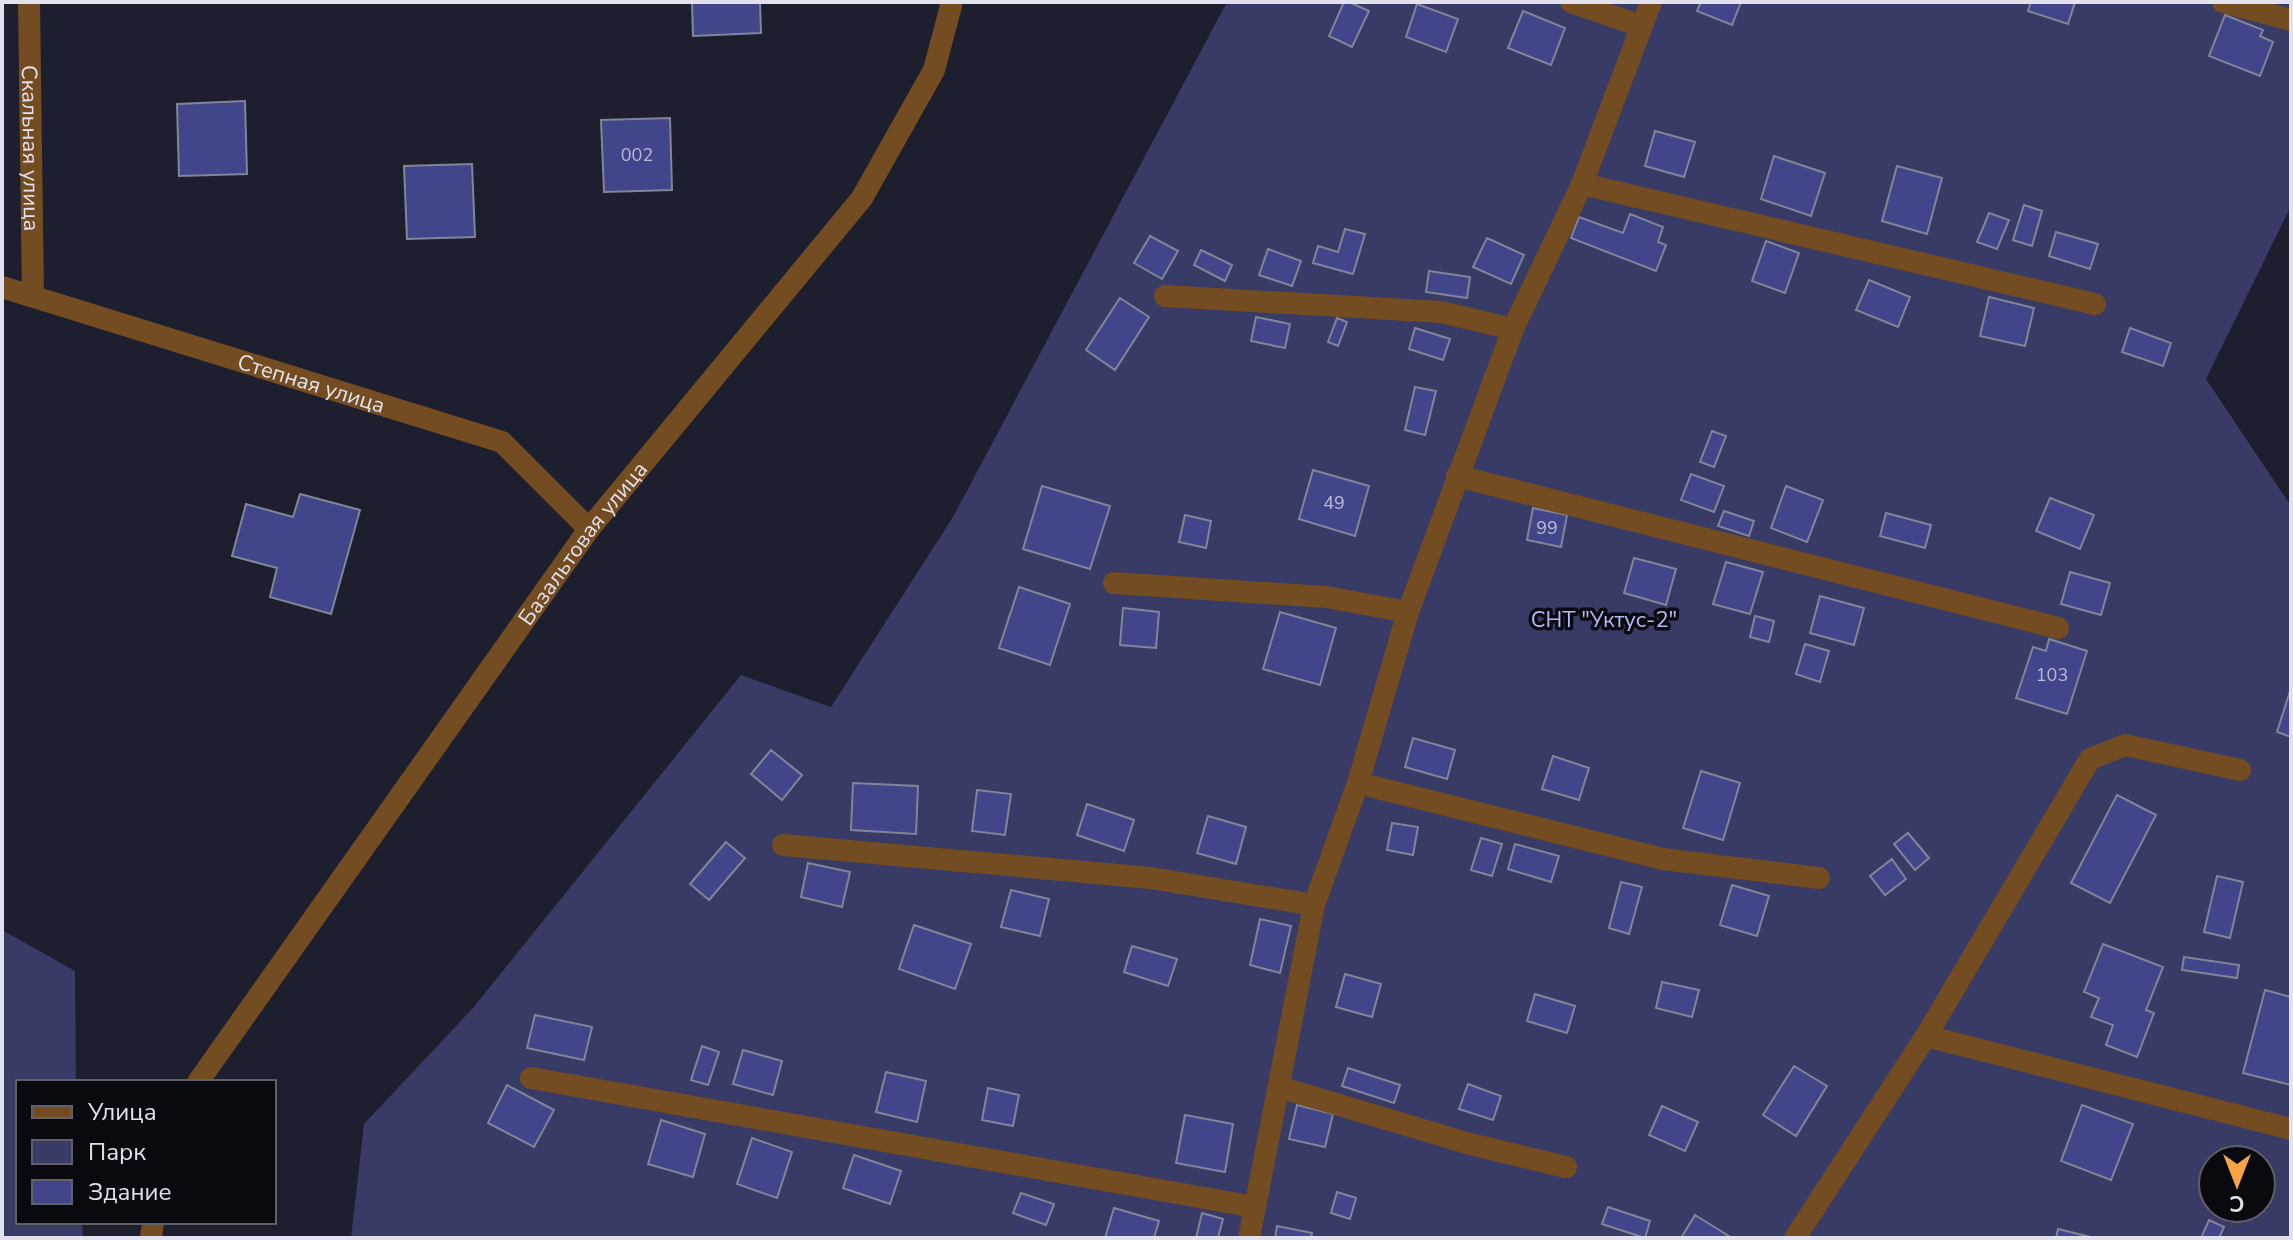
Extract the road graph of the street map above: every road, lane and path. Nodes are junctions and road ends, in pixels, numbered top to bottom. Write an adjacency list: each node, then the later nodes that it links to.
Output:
1 (29, 2): 10 (street, Скальная улица)
2 (952, 2): 15 (street, Базальтовая улица)
3 (1571, 2): 7 (street)
4 (1651, 2): 7 (street)
5 (2223, 2): 6 (street)
6 (2291, 20)
7 (1641, 26): 8 (street)
8 (1582, 184): 12 (street); 13 (street)
9 (2, 287): 10 (street, Степная улица)
10 (33, 296): 15 (street, Степная улица)
11 (1165, 296): 13 (street)
12 (2095, 304)
13 (1513, 329): 14 (street)
14 (1457, 476): 17 (street); 18 (street)
15 (589, 529): 26 (street, Базальтовая улица)
16 (1114, 583): 17 (street)
17 (1408, 612): 20 (street)
18 (2058, 628)
19 (2240, 770): 24 (street)
20 (1358, 783): 22 (street); 23 (street)
21 (783, 845): 23 (street)
22 (1819, 878)
23 (1314, 905): 27 (street)
24 (1926, 1036): 28 (street); 32 (street)
25 (531, 1078): 30 (street)
26 (199, 1080)
27 (1279, 1087): 29 (street); 30 (street)
28 (2291, 1129)
29 (1566, 1167)
30 (1255, 1207): 31 (street)
31 (1249, 1238)
32 (1795, 1238)

